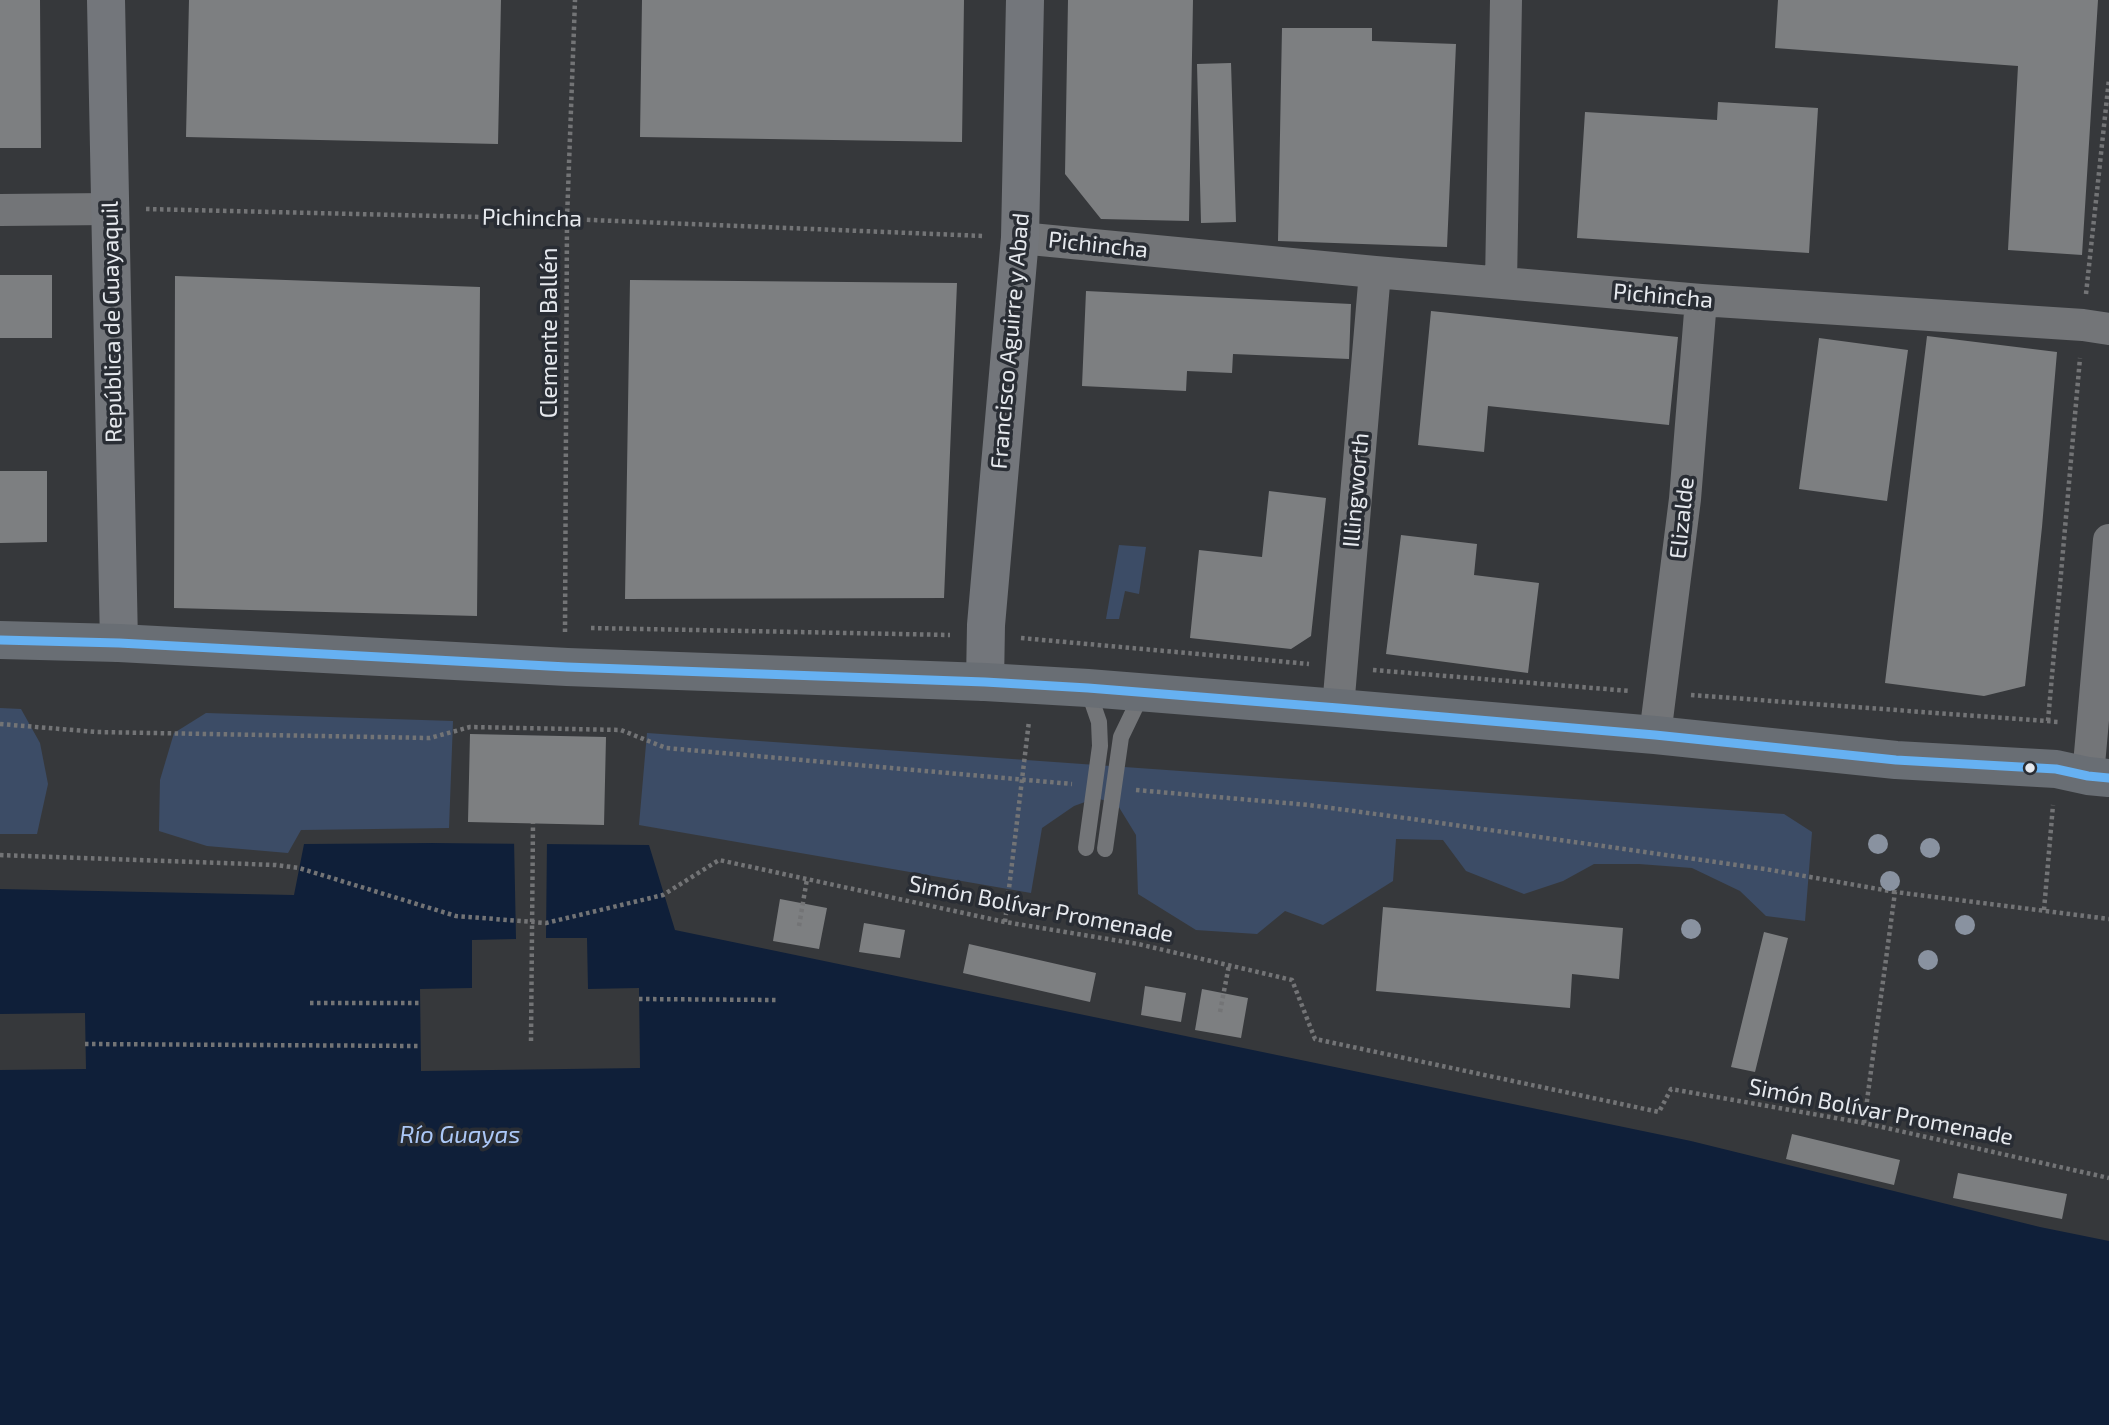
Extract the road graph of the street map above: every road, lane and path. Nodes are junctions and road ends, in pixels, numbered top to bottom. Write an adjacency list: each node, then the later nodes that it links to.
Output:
1 (106, 0): 6 (street, República de Guayaquil)
2 (575, 0): 8 (path, Clemente Ballén)
3 (1025, 0): 9 (street, Francisco Aguirre y Abad)
4 (1506, 0): 11 (street)
5 (2109, 79): 13 (path)
6 (110, 209): 7 (street); 8 (path, Pichincha); 16 (street, República de Guayaquil)
7 (0, 210)
8 (567, 219): 9 (path, Pichincha); 17 (path, Clemente Ballén)
9 (1020, 238): 10 (street, Pichincha); 18 (street, Francisco Aguirre y Abad)
10 (1376, 272): 11 (street, Pichincha); 22 (street, Illingworth)
11 (1501, 283): 12 (street, Pichincha)
12 (1701, 300): 13 (street, Pichincha); 25 (street, Elizalde)
13 (2096, 327): 23 (path)
14 (2109, 540): 26 (street)
15 (0, 640): 16 (main road)
16 (119, 643): 17 (main road)
17 (568, 667): 18 (main road)
18 (985, 682): 19 (main road)
19 (1033, 685): 20 (main road); 27 (path)
20 (1087, 688): 21 (main road); 28 (lane)
21 (1145, 692): 22 (main road); 29 (lane)
22 (1338, 708): 25 (main road)
23 (2048, 721)
24 (0, 724): 27 (path)
25 (1655, 735): 26 (main road)
26 (2084, 775): 36 (path)
27 (1022, 780): 28 (path); 38 (path)
28 (1095, 786): 31 (lane)
29 (1113, 788): 32 (lane); 35 (path)
30 (533, 823): 46 (path)
31 (1086, 848)
32 (1105, 849)
33 (0, 855): 34 (path, Simón Bolívar Promenade)
34 (807, 879): 38 (path, Simón Bolívar Promenade); 39 (path)
35 (1895, 892): 36 (path); 49 (path)
36 (2044, 910): 37 (path)
37 (2109, 919)
38 (1005, 922): 40 (path, Simón Bolívar Promenade)
39 (799, 926)
40 (1229, 965): 45 (path); 49 (path, Simón Bolívar Promenade)
41 (639, 999): 42 (path)
42 (778, 1000)
43 (310, 1003): 44 (path)
44 (420, 1003)
45 (1220, 1012)
46 (531, 1041)
47 (85, 1044): 48 (path)
48 (421, 1046)
49 (1864, 1123): 50 (path, Simón Bolívar Promenade)
50 (2109, 1178)

